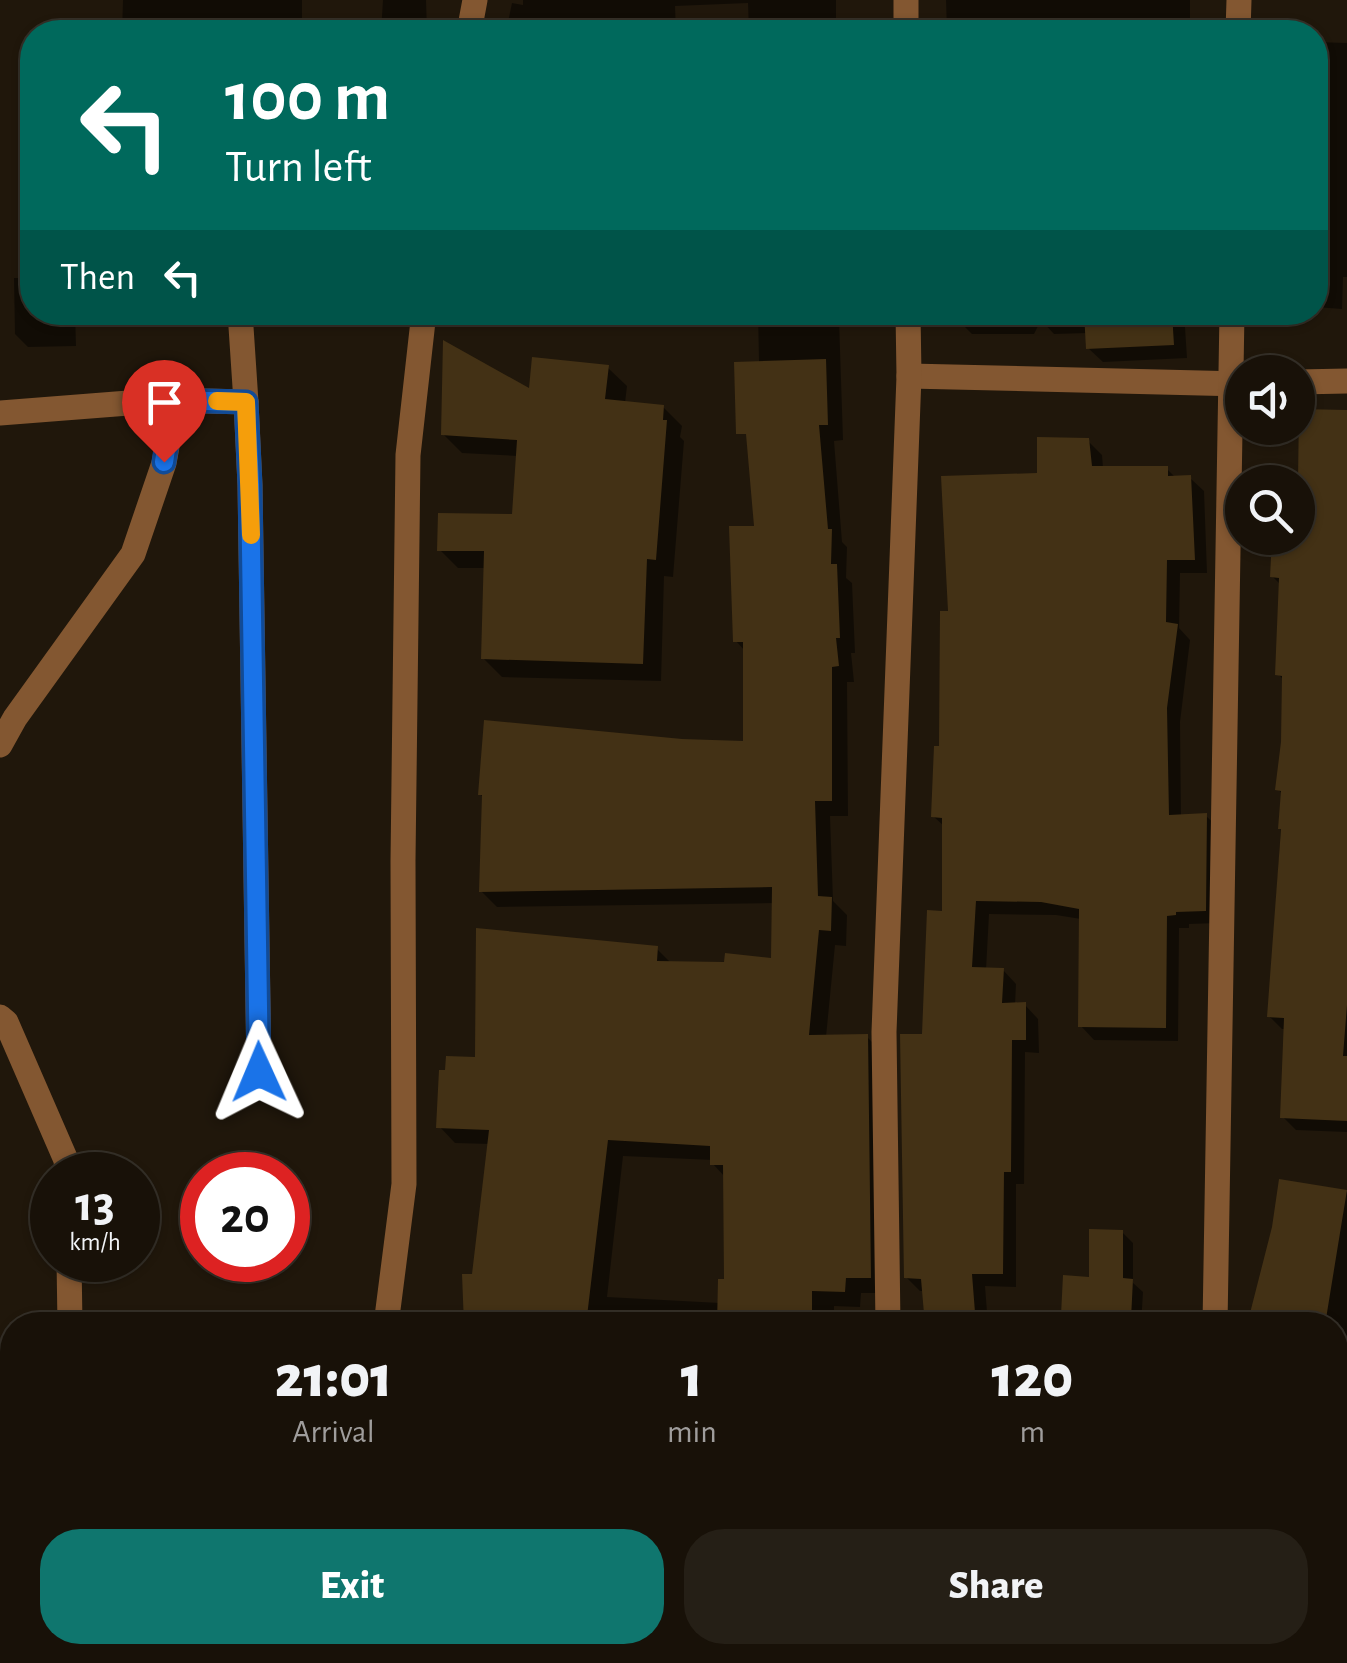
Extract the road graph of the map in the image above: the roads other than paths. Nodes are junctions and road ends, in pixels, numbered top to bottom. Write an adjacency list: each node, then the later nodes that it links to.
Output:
1 (241, 325): 11 (street)
2 (423, 325): 20 (street)
3 (908, 325): 6 (street)
4 (1233, 325): 5 (street)
5 (1235, 355)
6 (908, 376): 9 (street); 21 (street)
7 (1315, 382): 8 (street)
8 (1347, 382)
9 (1225, 384)
10 (167, 400): 11 (street); 12 (street); 14 (street)
11 (246, 402): 16 (street)
12 (0, 413)
13 (1236, 445): 22 (street)
14 (0, 746)
15 (0, 1017): 17 (street)
16 (259, 1072)
17 (63, 1152)
18 (69, 1282): 19 (street)
19 (70, 1312)
20 (388, 1312)
21 (888, 1312)
22 (1215, 1312)

